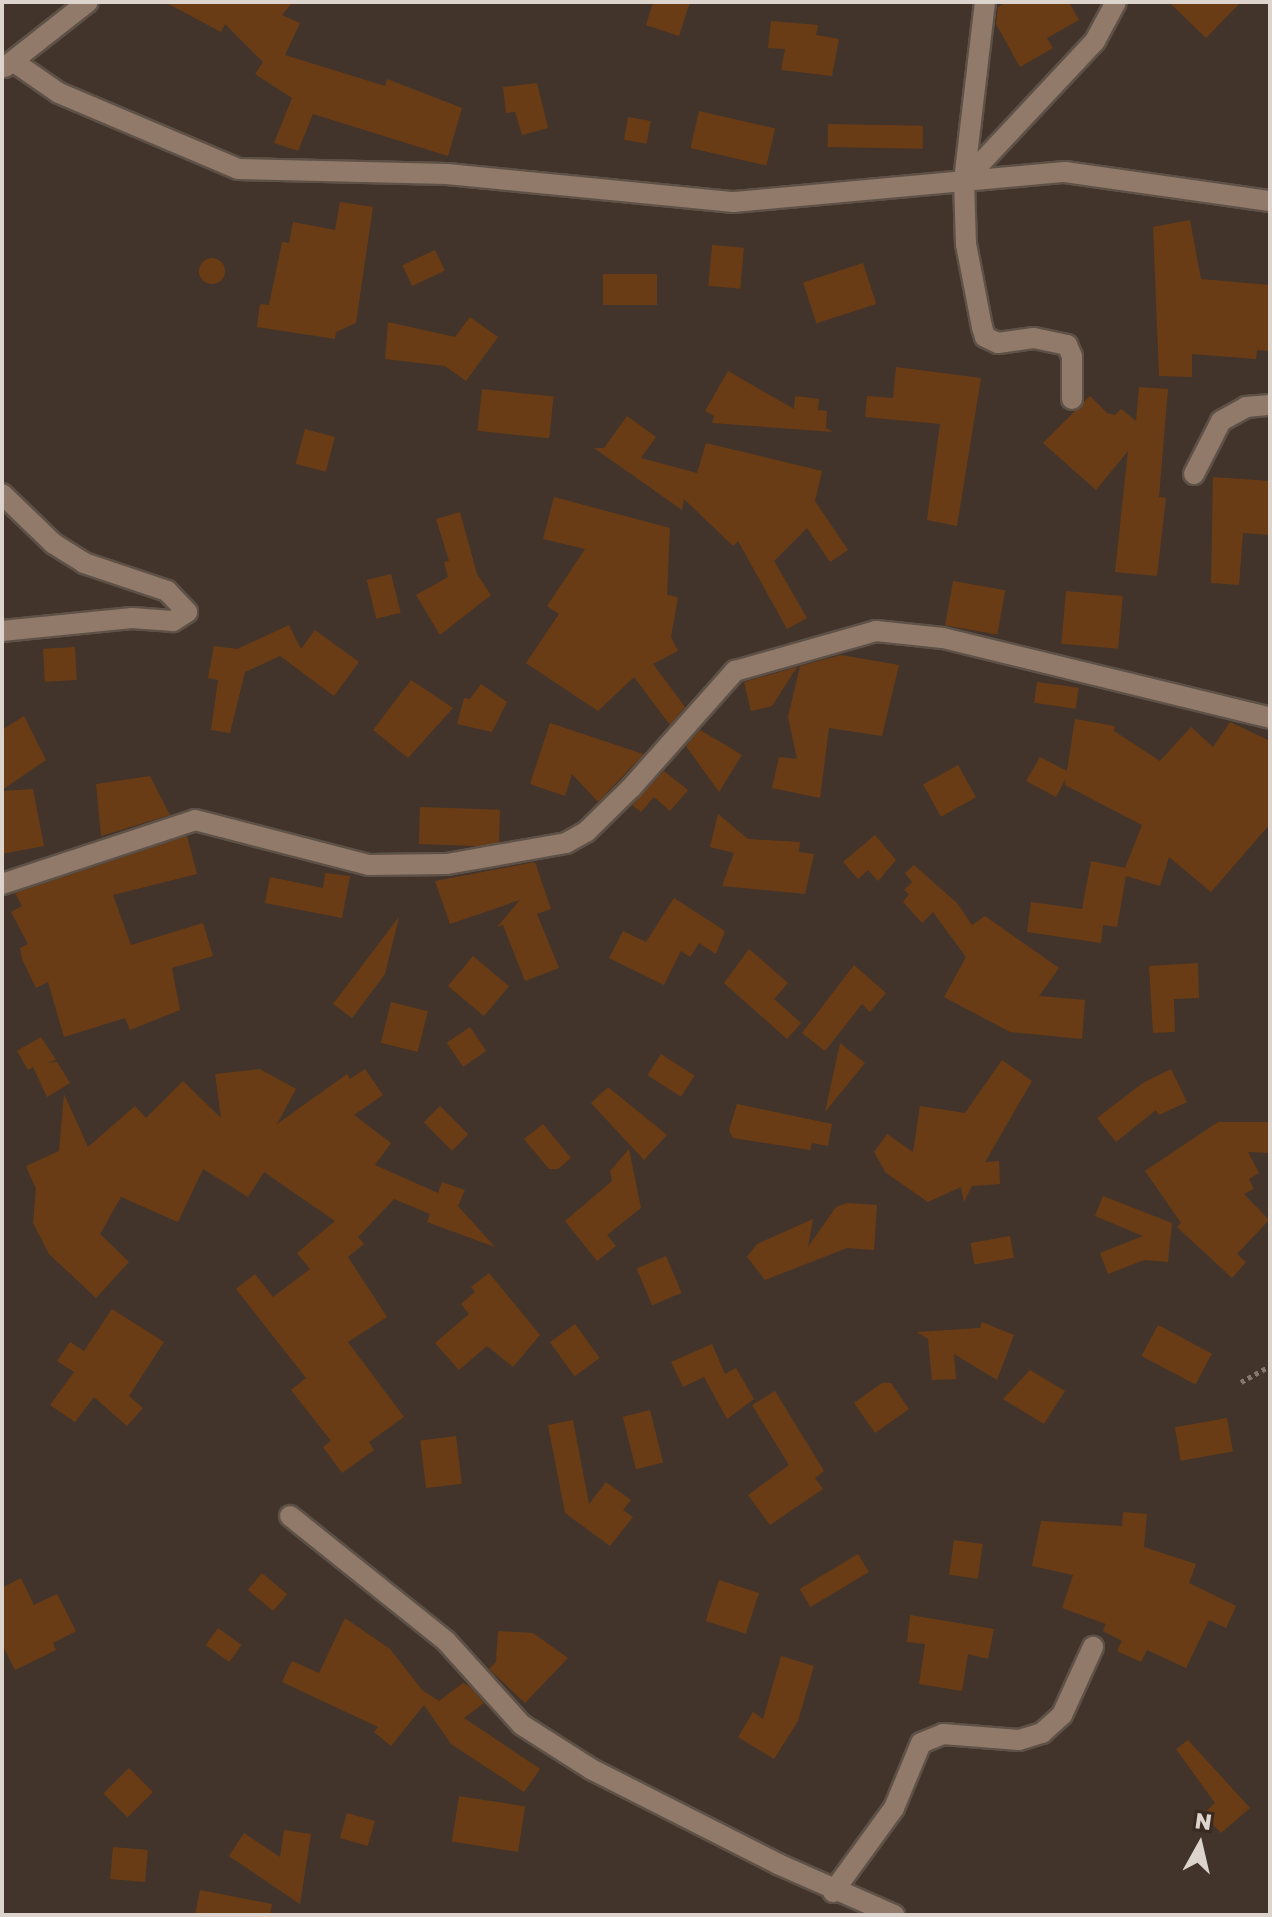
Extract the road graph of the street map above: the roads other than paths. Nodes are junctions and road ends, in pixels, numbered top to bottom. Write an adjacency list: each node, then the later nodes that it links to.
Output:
1 (88, 2): 4 (street)
2 (985, 2): 5 (street)
3 (1116, 2): 5 (street)
4 (8, 66): 5 (street)
5 (964, 181): 6 (street); 7 (street)
6 (1270, 201)
7 (1072, 399)
8 (1270, 405): 9 (street)
9 (1194, 474)
10 (2, 494): 11 (street)
11 (2, 631)
12 (1270, 718): 13 (street)
13 (2, 884)
14 (290, 1516): 16 (street)
15 (1093, 1647): 16 (street)
16 (833, 1892): 17 (street)
17 (894, 1915)

